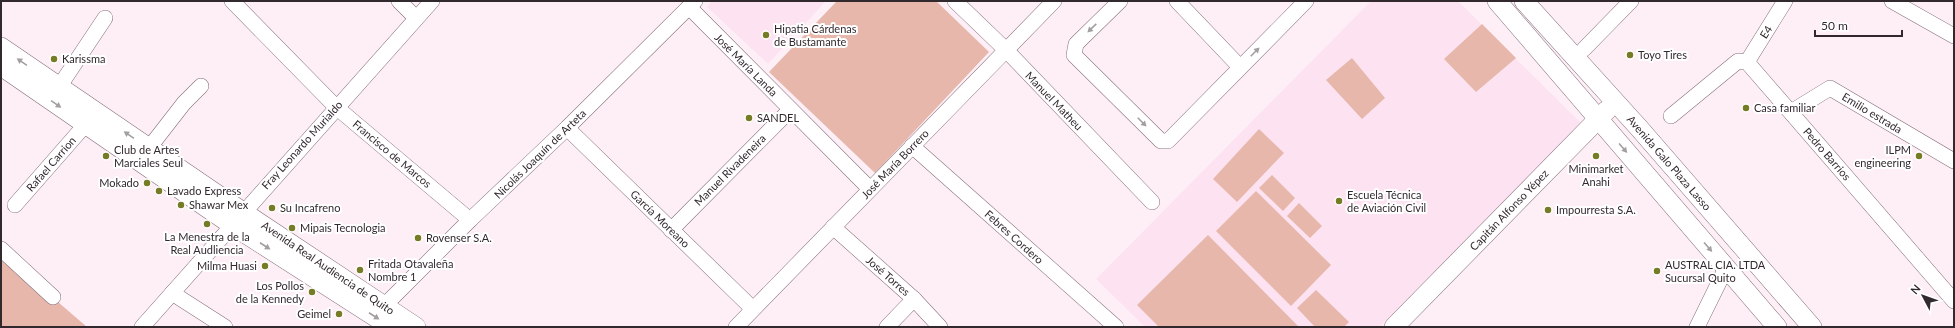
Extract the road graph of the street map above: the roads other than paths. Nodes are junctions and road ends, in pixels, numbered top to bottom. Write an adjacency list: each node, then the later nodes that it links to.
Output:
1 (232, 1): 29 (street, Francisco de Marcos)
2 (399, 1): 18 (street)
3 (432, 1): 18 (street, Fray Leonardo Murialdo)
4 (955, 1): 22 (street, Manuel Matheu)
5 (1054, 1): 22 (street, José María Borrero)
6 (1120, 1): 25 (street, one-way to 25)
7 (1177, 1): 25 (street)
8 (1306, 1): 25 (street, one-way to 8)
9 (1497, 1): 28 (main road, Avenida Galo Plaza Lasso)
10 (1511, 1): 28 (main road, Avenida Galo Plaza Lasso)
11 (1524, 1): 28 (main road, Avenida Galo Plaza Lasso)
12 (1542, 1): 21 (main road, Avenida Galo Plaza Lasso)
13 (1631, 1): 21 (street)
14 (1785, 1): 23 (street, E4)
15 (1892, 1): 19 (street)
16 (692, 4): 30 (street, José María Landa); 34 (street, Nicolás Joaquín de Arteta)
17 (105, 18): 27 (street)
18 (416, 18): 29 (street, Fray Leonardo Murialdo)
19 (1954, 36)
20 (1, 47): 27 (main road, Avenida Real Audiencia de Quito, one-way to 20)
21 (1584, 49): 28 (main road, Avenida Galo Plaza Lasso)
22 (1006, 50): 35 (street, José María Borrero); 39 (street, Manuel Matheu)
23 (1747, 62): 31 (street, Pedro Barrios); 32 (street)
24 (1, 66): 33 (main road, Avenida Real Audiencia de Quito, one-way to 33)
25 (1240, 67)
26 (201, 86): 36 (street)
27 (59, 87): 36 (main road, Avenida Real Audiencia de Quito, one-way to 27)
28 (1611, 106): 46 (main road, Avenida Galo Plaza Lasso, one-way to 46); 61 (main road, Capitán Alfonso Yépez); 64 (main road, Avenida Galo Plaza Lasso); 65 (main road, Avenida Galo Plaza Lasso); 66 (main road, Avenida Galo Plaza Lasso)
29 (336, 107): 41 (street, Fray Leonardo Murialdo); 42 (street, Francisco de Marcos)
30 (790, 110): 38 (street, José María Landa); 44 (street, Manuel Rivadeneira)
31 (1791, 112): 37 (street, Emilio estrada); 50 (street, Pedro Barrios)
32 (1671, 116)
33 (86, 124): 40 (street, Rafael Carrion); 41 (main road, Avenida Real Audiencia de Quito)
34 (567, 128): 42 (street, Nicolás Joaquín de Arteta); 44 (street, García Moreano)
35 (912, 146): 38 (street, José María Borrero); 60 (street, Febres Cordero)
36 (149, 148): 41 (main road, Avenida Real Audiencia de Quito)
37 (1954, 161)
38 (870, 189): 43 (street, José María Borrero)
39 (1152, 202)
40 (15, 205)
41 (237, 218): 47 (street, Fray Leonardo Murialdo); 51 (main road, Avenida Real Audiencia de Quito); 55 (main road, Avenida Real Audiencia de Quito, one-way to 55)
42 (470, 220): 51 (street, Nicolás Joaquín de Arteta)
43 (833, 227): 49 (street, José Torres); 52 (street, José María Borrero)
44 (671, 230): 52 (street, García Moreano)
45 (1, 249): 48 (street)
46 (1726, 268): 62 (street); 63 (main road, Avenida Galo Plaza Lasso)
47 (172, 293): 53 (street, Fray Leonardo Murialdo); 54 (street)
48 (53, 297)
49 (914, 299): 58 (street); 59 (street, José Torres)
50 (1954, 301)
51 (384, 306): 56 (main road, Avenida Real Audiencia de Quito)
52 (753, 309): 57 (street, José María Borrero)
53 (142, 327)
54 (225, 327)
55 (391, 327)
56 (416, 327)
57 (736, 327)
58 (887, 327)
59 (940, 327)
60 (1116, 327)
61 (1394, 327)
62 (1697, 327)
63 (1777, 327)
64 (1796, 327)
65 (1812, 327)
66 (1828, 327)

